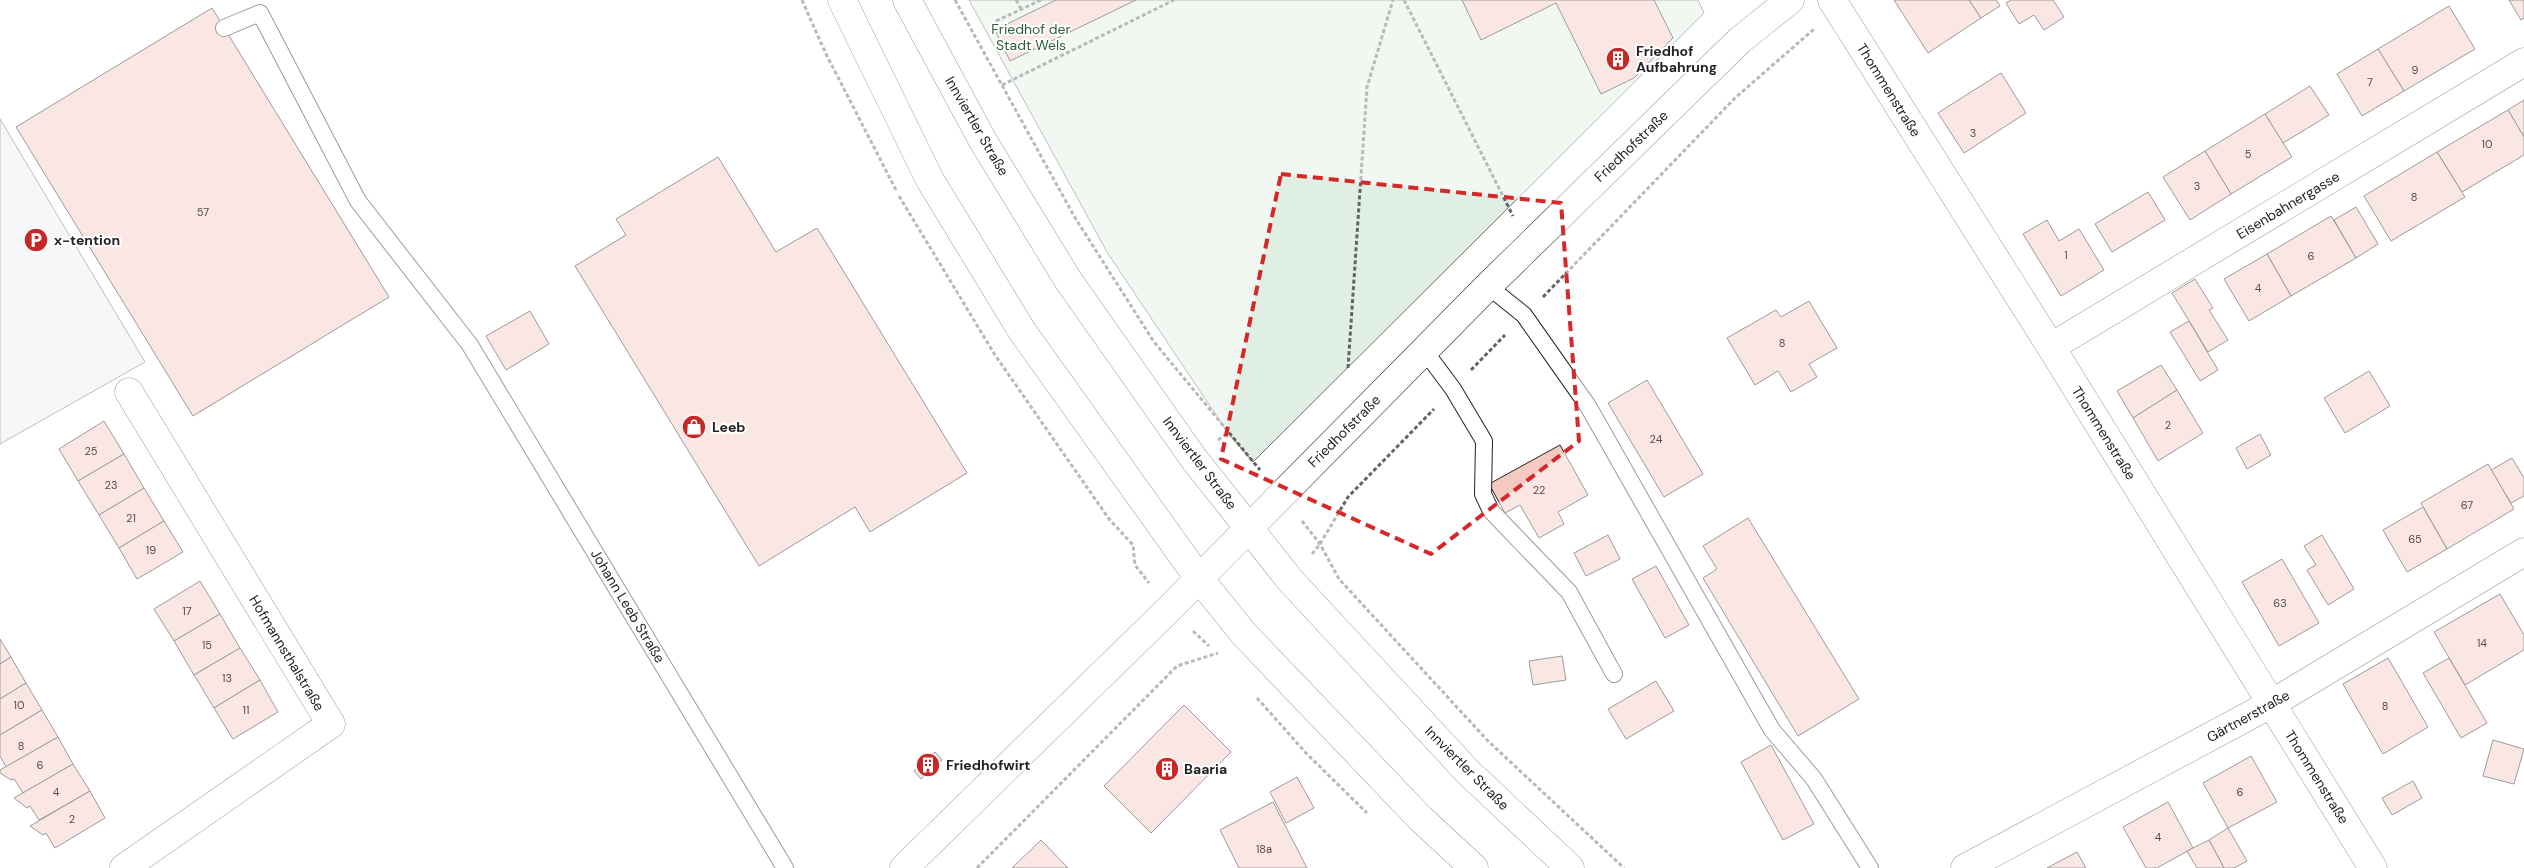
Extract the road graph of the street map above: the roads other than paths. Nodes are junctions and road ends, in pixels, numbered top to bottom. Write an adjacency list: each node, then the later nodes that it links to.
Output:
1 (842, 0): 13 (street)
2 (907, 0): 11 (street, Innviertler Straße)
3 (1790, 0): 7 (street, Friedhofstraße)
4 (1834, 4): 8 (street, Thommenstraße)
5 (224, 28): 17 (lane, Johann Leeb Straße)
6 (2524, 62): 8 (street, Eisenbahnergasse)
7 (1488, 286): 9 (street, Friedhofstraße); 21 (lane)
8 (2051, 347): 15 (street, Thommenstraße)
9 (1424, 350): 11 (street, Friedhofstraße); 14 (lane)
10 (128, 392): 16 (street, Hofmannsthalstraße)
11 (1249, 528): 13 (street, Friedhofstraße); 20 (street, Innviertler Straße)
12 (2524, 552): 15 (street, Gärtnerstraße)
13 (1198, 577): 18 (street, Friedhofstraße); 19 (street)
14 (1614, 674)
15 (2271, 704): 22 (street, Gärtnerstraße); 23 (street, Thommenstraße)
16 (124, 868)
17 (785, 868)
18 (904, 868)
19 (1474, 868)
20 (1570, 868)
21 (1870, 868)
22 (1965, 868)
23 (2373, 868)

